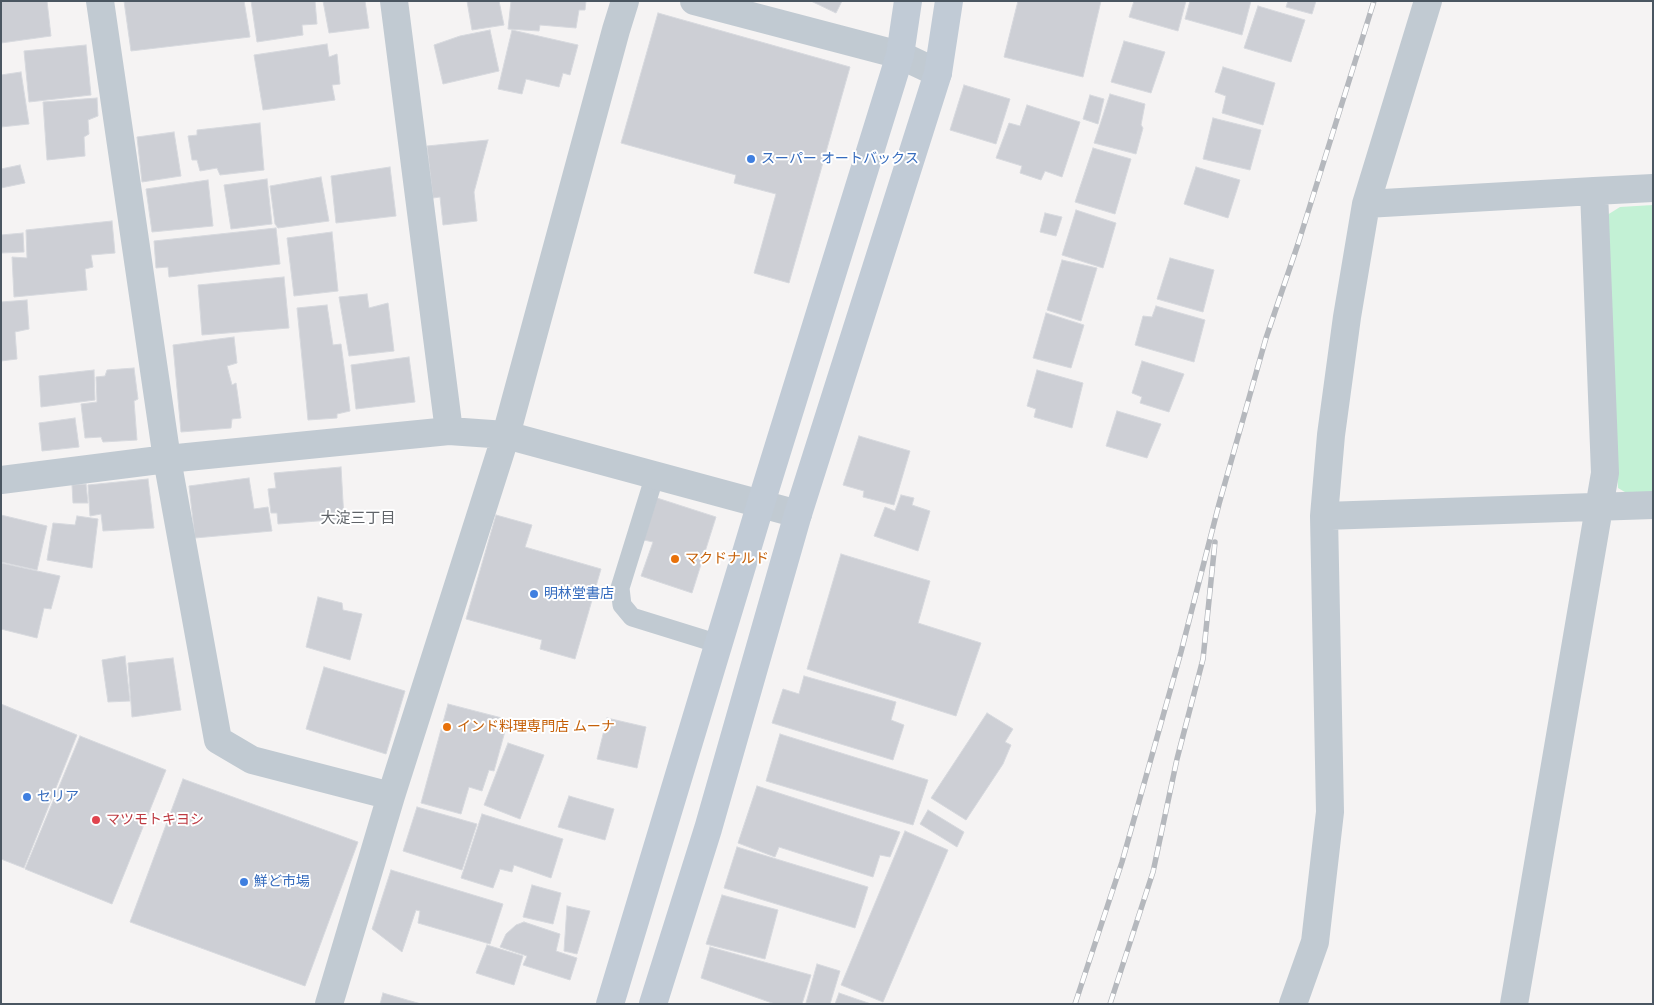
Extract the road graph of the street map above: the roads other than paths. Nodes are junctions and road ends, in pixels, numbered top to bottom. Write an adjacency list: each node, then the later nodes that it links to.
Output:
1 (100, 1): 15 (street)
2 (394, 1): 13 (street)
3 (625, 1): 14 (street)
4 (694, 1): 8 (street)
5 (908, 1): 8 (street)
6 (949, 1): 9 (street)
7 (1428, 1): 12 (street)
8 (900, 55): 9 (street); 18 (street)
9 (938, 73): 21 (street)
10 (1653, 188): 11 (street)
11 (1594, 190): 12 (street); 20 (street)
12 (1366, 204): 22 (street)
13 (449, 431): 14 (street); 15 (street)
14 (506, 434): 16 (street); 24 (street)
15 (167, 459): 17 (street); 24 (street)
16 (655, 475): 18 (street); 23 (lane)
17 (1, 480)
18 (761, 504): 21 (street); 23 (street)
19 (1653, 505): 20 (street)
20 (1600, 507): 22 (street); 29 (street)
21 (798, 514): 27 (street)
22 (1324, 516): 28 (street)
23 (719, 644): 26 (street)
24 (391, 796): 25 (street)
25 (329, 1004)
26 (610, 1004)
27 (653, 1004)
28 (1293, 1004)
29 (1514, 1004)

